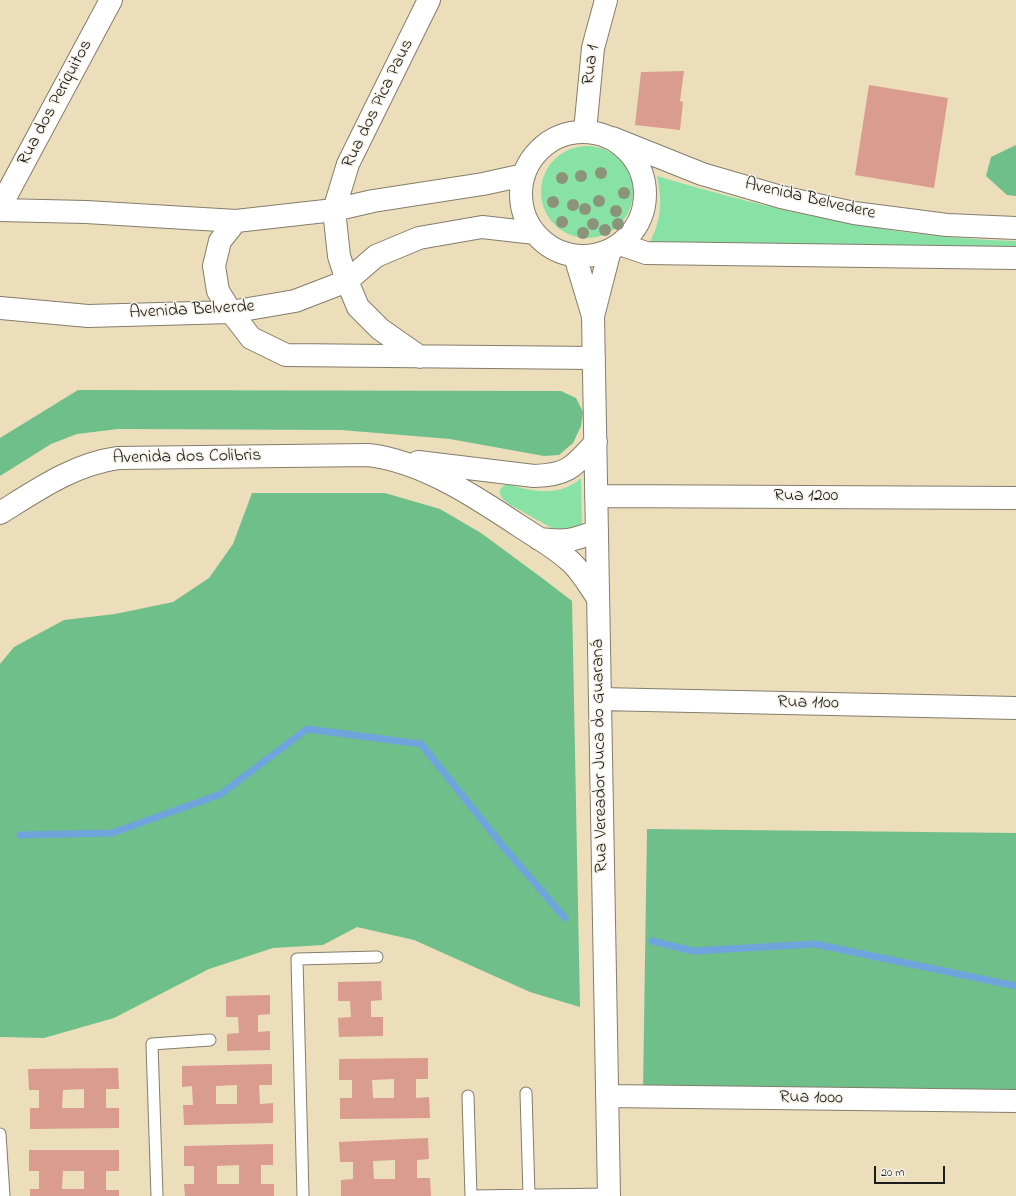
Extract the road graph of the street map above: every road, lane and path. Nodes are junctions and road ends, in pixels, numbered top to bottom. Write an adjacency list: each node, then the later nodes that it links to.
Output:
1 (111, 0): 7 (street, Rua dos Periquitos)
2 (429, 0): 9 (street, Rua dos Pica Paus)
3 (606, 0): 4 (street, Rua 1)
4 (585, 132): 5 (street); 6 (street)
5 (612, 138): 11 (street, Avenida Belvedere); 13 (street)
6 (524, 175): 9 (street); 12 (street)
7 (0, 207)
8 (0, 210): 10 (street)
9 (334, 210): 10 (street); 16 (street)
10 (236, 221): 18 (street)
11 (1016, 228)
12 (535, 233): 14 (street); 16 (street, Avenida Belverde)
13 (615, 247): 14 (street); 15 (street); 19 (street, Rua Vereador Juca do Guaraná)
14 (575, 256): 19 (street, Rua Vereador Juca do Guaraná)
15 (1016, 258)
16 (347, 281): 18 (street, Avenida Belverde); 20 (street)
17 (0, 308): 18 (street, Avenida Belverde)
18 (231, 312): 20 (street)
19 (593, 316): 21 (street, Rua Vereador Juca do Guaraná)
20 (420, 357): 21 (street)
21 (594, 358): 22 (street, Rua Vereador Juca do Guaraná)
22 (596, 442): 23 (street, Avenida dos Colibris); 24 (street, Rua Vereador Juca do Guaraná)
23 (388, 458): 26 (street, Avenida dos Colibris); 28 (street, Avenida dos Colibris)
24 (596, 496): 25 (street, Rua 1200); 27 (street, Rua Vereador Juca do Guaraná)
25 (1016, 498)
26 (0, 513)
27 (597, 530): 28 (street, Avenida dos Colibris); 29 (street, Rua Vereador Juca do Guaraná)
28 (539, 539): 29 (street, Avenida dos Colibris)
29 (598, 598): 30 (street, Rua Vereador Juca do Guaraná)
30 (600, 699): 31 (street, Rua 1100); 36 (street, Rua Vereador Juca do Guaraná)
31 (1016, 708)
32 (377, 956): 43 (lane)
33 (210, 1040): 42 (lane)
34 (526, 1093): 39 (lane)
35 (468, 1096): 44 (lane)
36 (607, 1096): 37 (street, Rua 1000); 40 (street, Rua Vereador Juca do Guaraná)
37 (1016, 1101)
38 (0, 1134): 41 (lane)
39 (529, 1195): 40 (lane); 44 (lane)
40 (609, 1195)
41 (4, 1196)
42 (157, 1196)
43 (303, 1196)
44 (471, 1196)

